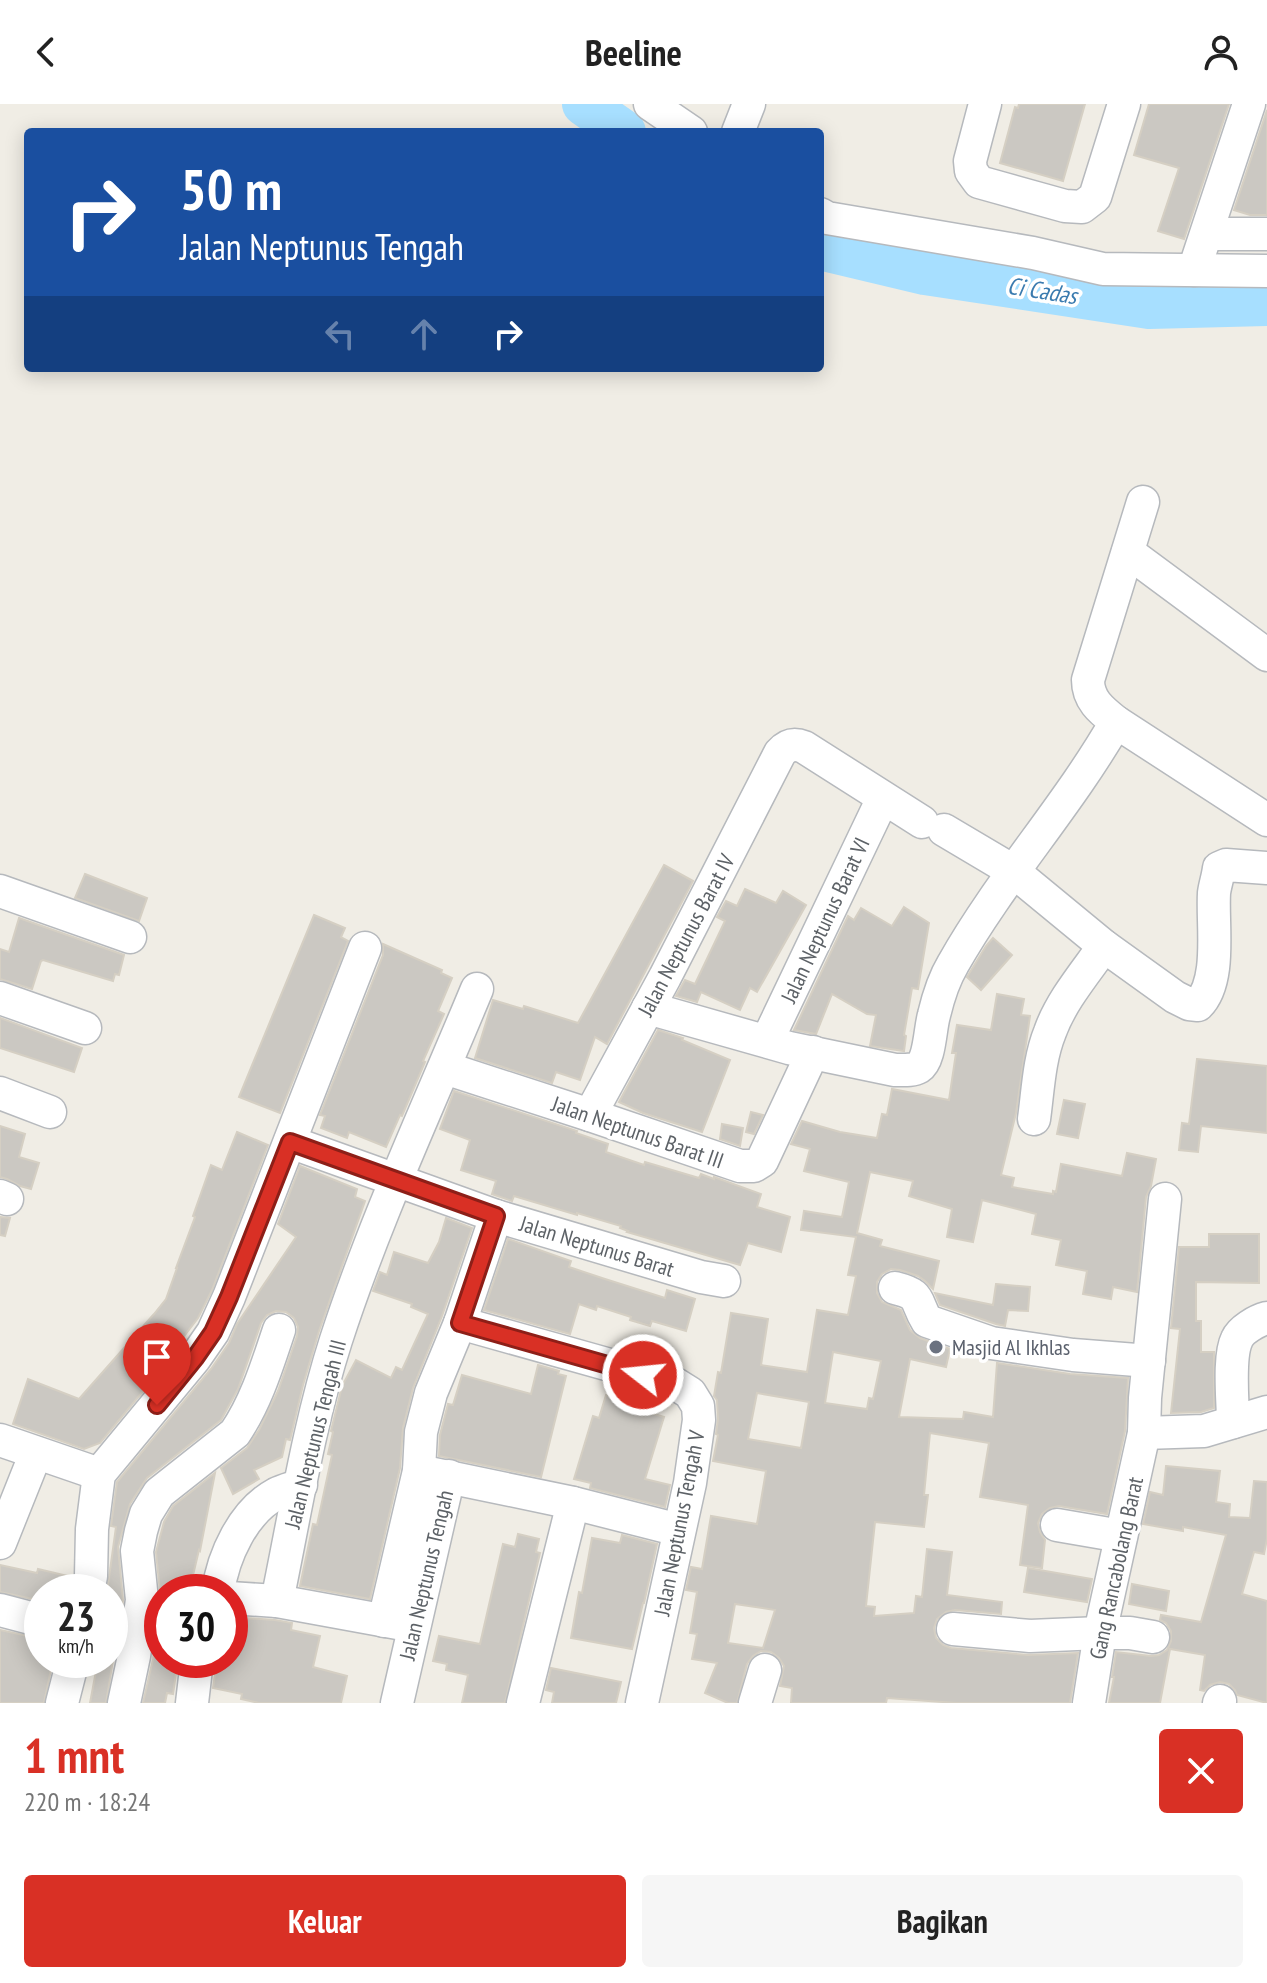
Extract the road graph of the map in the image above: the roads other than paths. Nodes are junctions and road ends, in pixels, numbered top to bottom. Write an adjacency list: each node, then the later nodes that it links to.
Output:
1 (749, 104): 5 (street)
2 (985, 104): 3 (street)
3 (1124, 104)
4 (1249, 104): 7 (street)
5 (740, 128)
6 (824, 216): 9 (street)
7 (1207, 234): 8 (street); 9 (street)
8 (1267, 234)
9 (1194, 270): 10 (street)
10 (1267, 271)
11 (1143, 502): 12 (street)
12 (1128, 552): 13 (street); 14 (street)
13 (1267, 655)
14 (1116, 722): 16 (street); 18 (street)
15 (883, 798): 18 (street); 25 (street, Jalan Neptunus Barat IV); 27 (street, Jalan Neptunus Barat VI)
16 (1267, 820)
17 (1267, 868): 21 (street)
18 (1013, 871): 21 (street); 28 (street)
19 (0, 891): 20 (street)
20 (130, 937)
21 (1104, 946): 33 (street)
22 (365, 948): 34 (street)
23 (477, 989): 29 (street, Jalan Neptunus Tengah III)
24 (0, 998): 26 (street)
25 (648, 1008): 27 (street); 32 (street, Jalan Neptunus Barat IV)
26 (85, 1028)
27 (767, 1041): 28 (street)
28 (813, 1052): 32 (street, Jalan Neptunus Barat III)
29 (445, 1068): 32 (street, Jalan Neptunus Barat III); 35 (street, Jalan Neptunus Tengah III)
30 (0, 1093): 31 (street)
31 (50, 1112)
32 (590, 1115)
33 (1034, 1119)
34 (290, 1142): 35 (street, Jalan Neptunus Barat); 49 (street)
35 (396, 1180): 37 (street, Jalan Neptunus Barat); 51 (street, Jalan Neptunus Tengah III)
36 (1165, 1199): 43 (street, Gang Rancabolang Barat)
37 (496, 1216): 38 (street, Jalan Neptunus Barat); 41 (street, Jalan Neptunus Tengah)
38 (724, 1281)
39 (895, 1288): 43 (street)
40 (1267, 1318): 45 (street)
41 (460, 1323): 50 (street, Jalan Neptunus Tengah); 54 (street, Jalan Neptunus Tengah V)
42 (279, 1330): 72 (street)
43 (1149, 1361): 46 (street, Gang Rancabolang Barat)
44 (1267, 1412): 45 (street)
45 (1233, 1422): 46 (street)
46 (1144, 1433): 55 (street, Gang Rancabolang Barat)
47 (0, 1440): 48 (street)
48 (36, 1453): 49 (street); 56 (street)
49 (99, 1474): 57 (street)
50 (434, 1474): 52 (street); 63 (street, Jalan Neptunus Tengah)
51 (301, 1485): 58 (street); 60 (street, Jalan Neptunus Tengah III)
52 (573, 1503): 54 (street); 74 (street)
53 (1057, 1525): 55 (street)
54 (679, 1530): 75 (street, Jalan Neptunus Tengah V)
55 (1121, 1536): 65 (street, Gang Rancabolang Barat)
56 (0, 1543)
57 (91, 1574)
58 (223, 1574)
59 (248, 1599): 60 (street)
60 (277, 1601): 63 (street)
61 (0, 1610): 62 (street)
62 (24, 1616)
63 (399, 1624): 73 (street, Jalan Neptunus Tengah)
64 (953, 1629): 65 (street)
65 (1100, 1633): 66 (street); 77 (street, Gang Rancabolang Barat)
66 (1153, 1637)
67 (765, 1670): 76 (street)
68 (68, 1678): 71 (street)
69 (198, 1678): 70 (street)
70 (199, 1701)
71 (62, 1703)
72 (124, 1703)
73 (397, 1703)
74 (523, 1703)
75 (642, 1703)
76 (755, 1703)
77 (1089, 1703)

